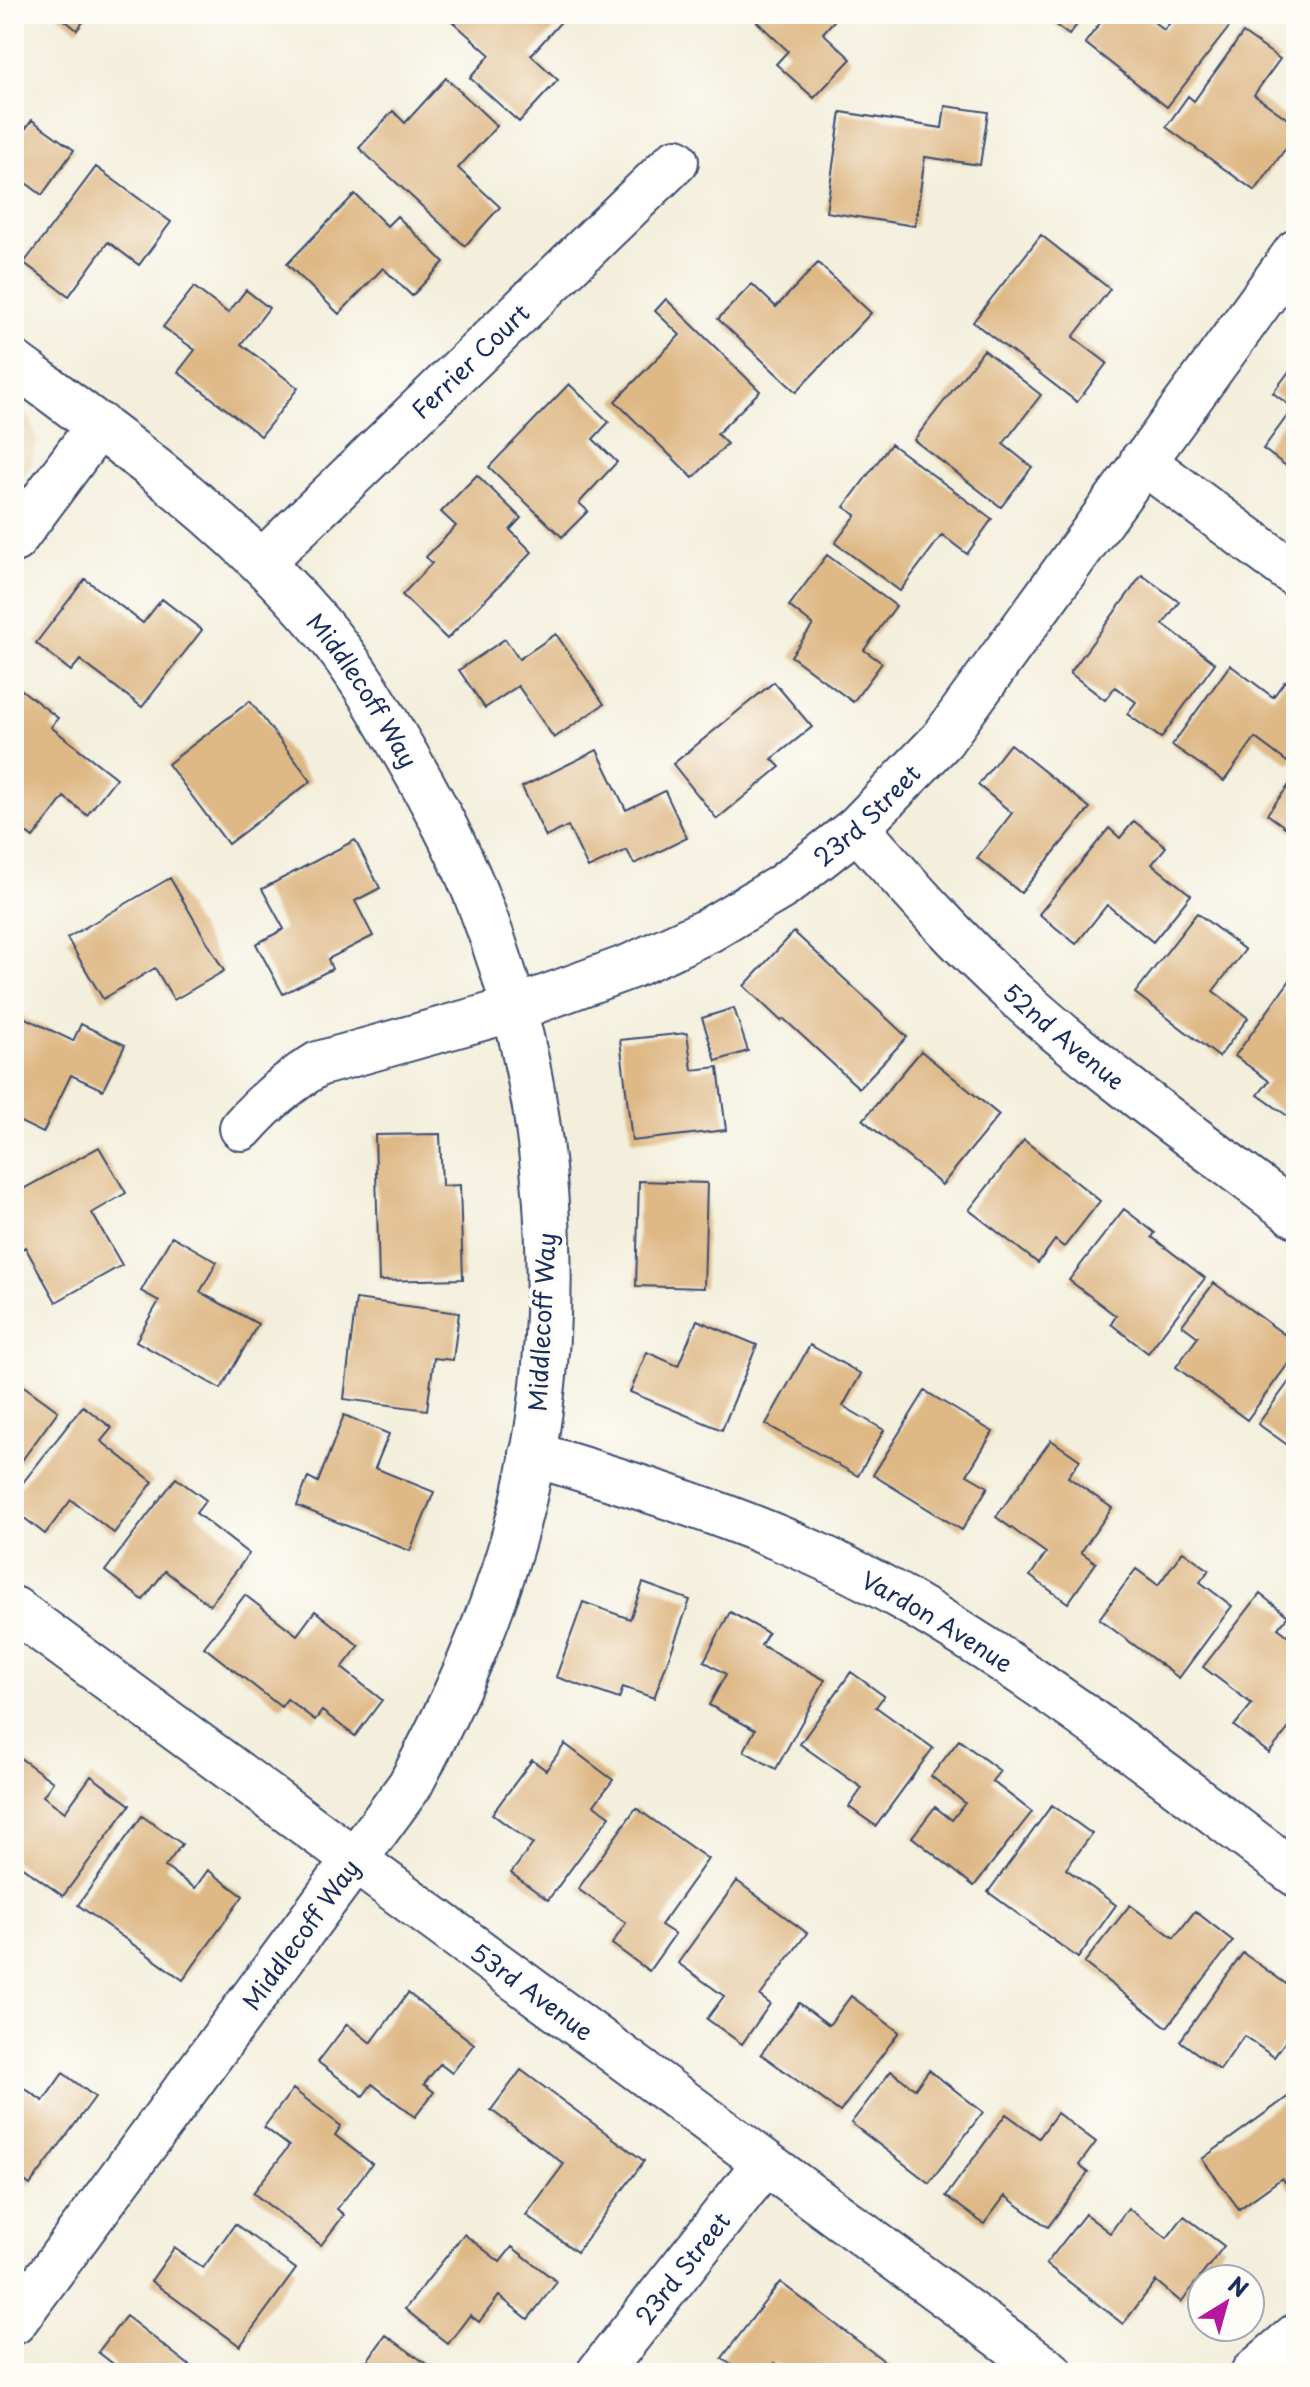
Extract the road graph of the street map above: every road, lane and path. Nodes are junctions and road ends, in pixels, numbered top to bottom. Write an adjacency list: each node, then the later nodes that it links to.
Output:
1 (676, 161): 7 (street, Ferrier Court)
2 (1296, 252): 5 (street, 23rd Street)
3 (14, 363): 4 (street, Middlecoff Way)
4 (99, 425): 6 (street); 7 (street, Middlecoff Way)
5 (1142, 461): 8 (street); 9 (street, 23rd Street)
6 (14, 540)
7 (263, 561): 10 (street, Middlecoff Way)
8 (1296, 575)
9 (857, 828): 10 (street, 23rd Street); 12 (street, 52nd Avenue)
10 (514, 1009): 11 (street, 23rd Street); 13 (street, Middlecoff Way)
11 (242, 1128)
12 (1296, 1215)
13 (532, 1454): 15 (street, Middlecoff Way); 16 (street, Vardon Avenue)
14 (14, 1609): 15 (street, 53rd Avenue)
15 (354, 1861): 17 (street, 53rd Avenue); 18 (street, Middlecoff Way)
16 (1296, 1874)
17 (765, 2163): 20 (street, 23rd Street); 21 (street, 53rd Avenue)
18 (17, 2311)
19 (1296, 2336): 22 (street)
20 (599, 2373)
21 (1051, 2373)
22 (1253, 2373)

